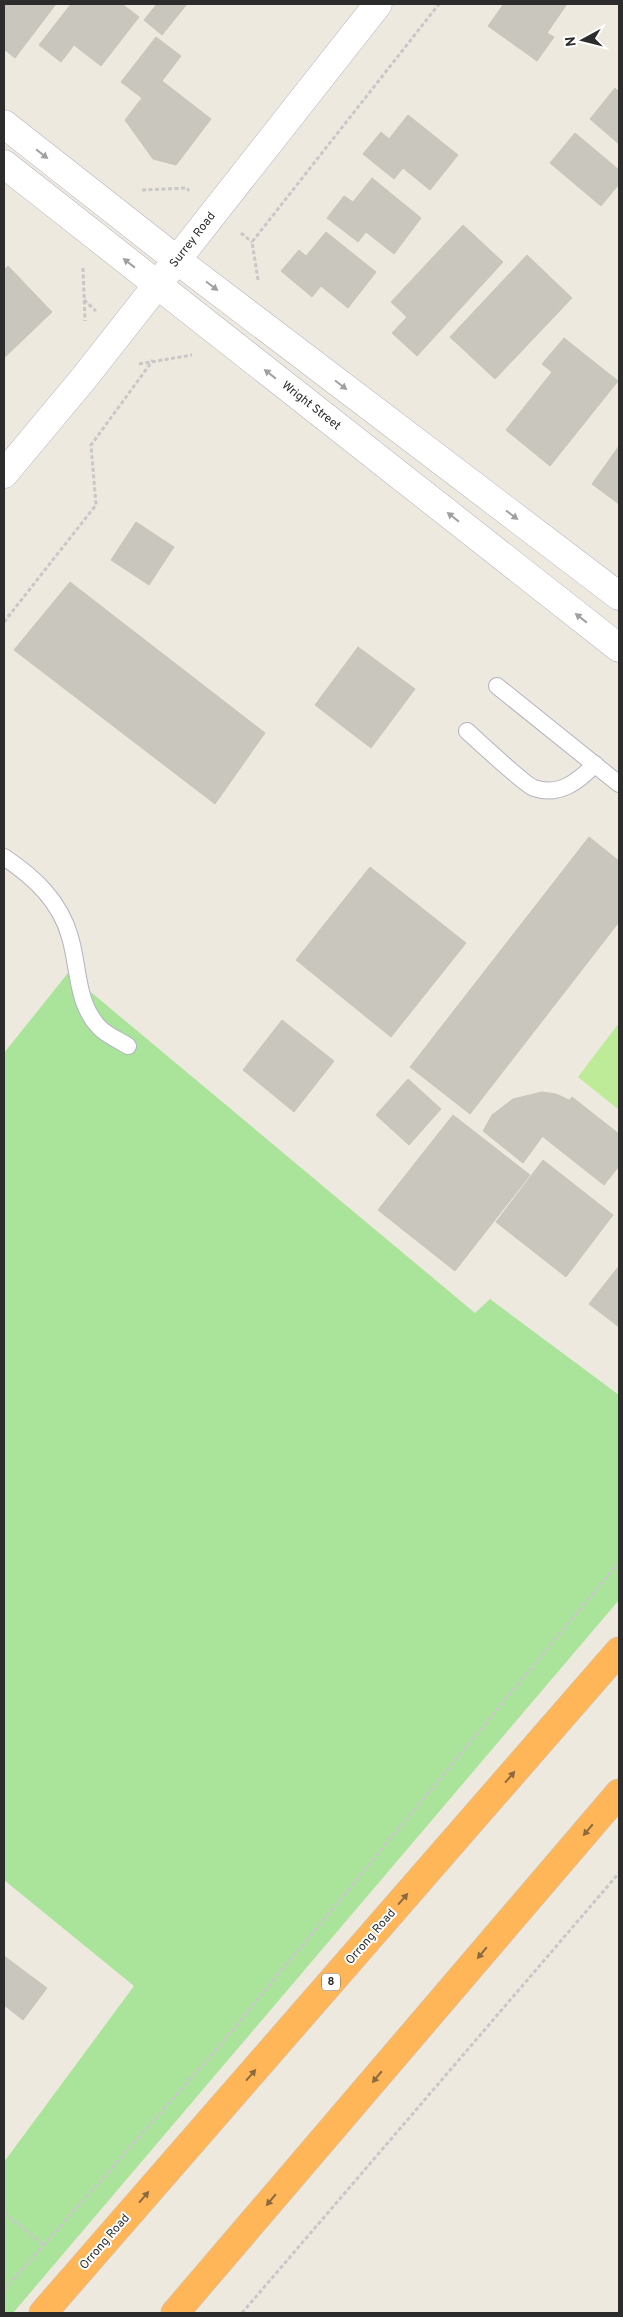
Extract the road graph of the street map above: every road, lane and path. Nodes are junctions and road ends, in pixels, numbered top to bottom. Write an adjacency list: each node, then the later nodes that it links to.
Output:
1 (378, 4): 5 (street, Surrey Road)
2 (439, 4): 9 (path)
3 (4, 124): 5 (street, one-way to 5)
4 (4, 164): 7 (street, Wright Street, one-way to 4)
5 (177, 260): 7 (street, Surrey Road); 9 (street, one-way to 9)
6 (82, 264): 8 (path)
7 (158, 286): 10 (street, Wright Street); 11 (street, Surrey Road)
8 (84, 300)
9 (237, 305): 12 (street, one-way to 12)
10 (216, 331): 13 (path); 14 (street, Wright Street, one-way to 10)
11 (4, 474)
12 (619, 596)
13 (4, 622)
14 (619, 648)
15 (497, 686): 17 (lane)
16 (467, 731): 17 (lane)
17 (594, 764): 18 (lane)
18 (619, 784)
19 (4, 856): 20 (lane)
20 (128, 1046)
21 (619, 1562): 26 (path)
22 (619, 1652): 28 (highway, Orrong Road / 8, one-way to 22)
23 (619, 1792): 29 (highway, one-way to 29)
24 (619, 1873): 30 (path)
25 (4, 2213): 26 (path)
26 (44, 2245): 27 (path)
27 (4, 2290)
28 (43, 2313)
29 (175, 2313)
30 (242, 2313)

